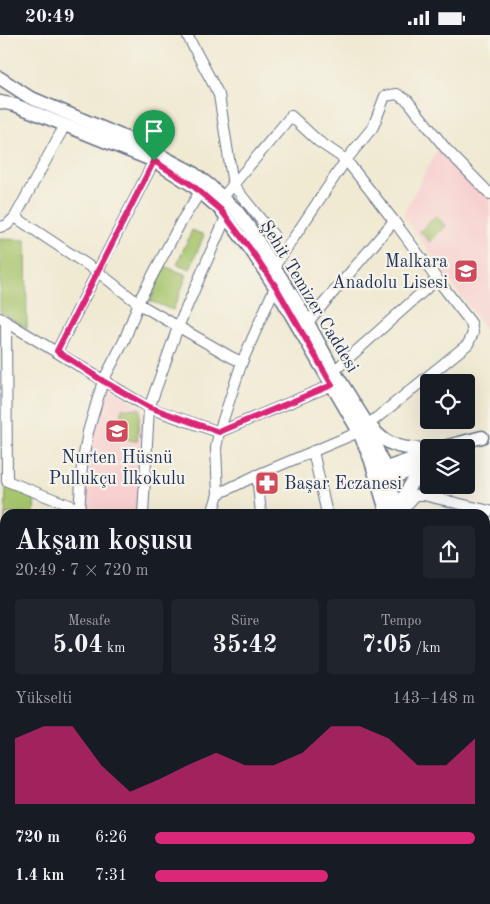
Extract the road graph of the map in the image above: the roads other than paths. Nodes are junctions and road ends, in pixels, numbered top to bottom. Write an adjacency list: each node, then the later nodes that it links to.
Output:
1 (187, 35): 7 (street)
2 (0, 78): 10 (main road, Şehit Temizer Caddesi)
3 (0, 102): 4 (main road, Şehit Temizer Caddesi)
4 (65, 125): 6 (main road, Şehit Temizer Caddesi); 11 (street)
5 (346, 160): 7 (street); 9 (street); 13 (street); 16 (street)
6 (154, 161): 8 (main road, Şehit Temizer Caddesi); 17 (street)
7 (233, 185): 10 (street); 15 (street)
8 (200, 192): 12 (main road, Şehit Temizer Caddesi); 20 (street)
9 (490, 195)
10 (223, 197): 16 (main road, Şehit Temizer Caddesi)
11 (15, 217): 14 (street); 17 (street)
12 (226, 217): 19 (main road, Şehit Temizer Caddesi); 23 (street)
13 (394, 221): 18 (street); 22 (street)
14 (0, 227)
15 (274, 236)
16 (274, 267): 22 (main road, Şehit Temizer Caddesi)
17 (98, 272): 20 (street); 24 (street)
18 (439, 282): 26 (street); 30 (street)
19 (276, 287): 25 (street); 28 (main road, Şehit Temizer Caddesi)
20 (139, 304): 23 (street); 27 (street)
21 (3, 320): 24 (street); 42 (street)
22 (308, 322): 26 (main road, Şehit Temizer Caddesi)
23 (178, 327): 25 (street); 29 (street)
24 (57, 351): 27 (street)
25 (242, 362): 31 (street)
26 (334, 371): 30 (main road, Şehit Temizer Caddesi)
27 (103, 381): 29 (street); 46 (street)
28 (332, 385): 30 (main road, Şehit Temizer Caddesi); 31 (street)
29 (149, 407): 31 (street); 47 (street)
30 (365, 426): 34 (main road); 35 (street); 37 (main road, Şehit Temizer Caddesi); 39 (main road, Şehit Temizer Caddesi)
31 (219, 432): 44 (street)
32 (486, 435): 33 (main road)
33 (472, 439)
34 (420, 450)
35 (313, 451): 41 (street); 50 (street)
36 (420, 456): 39 (main road)
37 (371, 461): 39 (main road); 43 (main road, Şehit Temizer Caddesi)
38 (420, 468): 39 (main road)
39 (385, 473): 43 (main road); 52 (main road, Şehit Temizer Caddesi)
40 (420, 473): 53 (main road)
41 (257, 475): 44 (street); 49 (street)
42 (4, 480): 45 (street)
43 (382, 493): 51 (main road, Şehit Temizer Caddesi)
44 (218, 495): 48 (street)
45 (74, 509)
46 (79, 509)
47 (143, 509)
48 (214, 509)
49 (260, 509)
50 (326, 509)
51 (386, 509)
52 (399, 509)
53 (402, 509)
54 (404, 509): 55 (street)
55 (482, 509)

